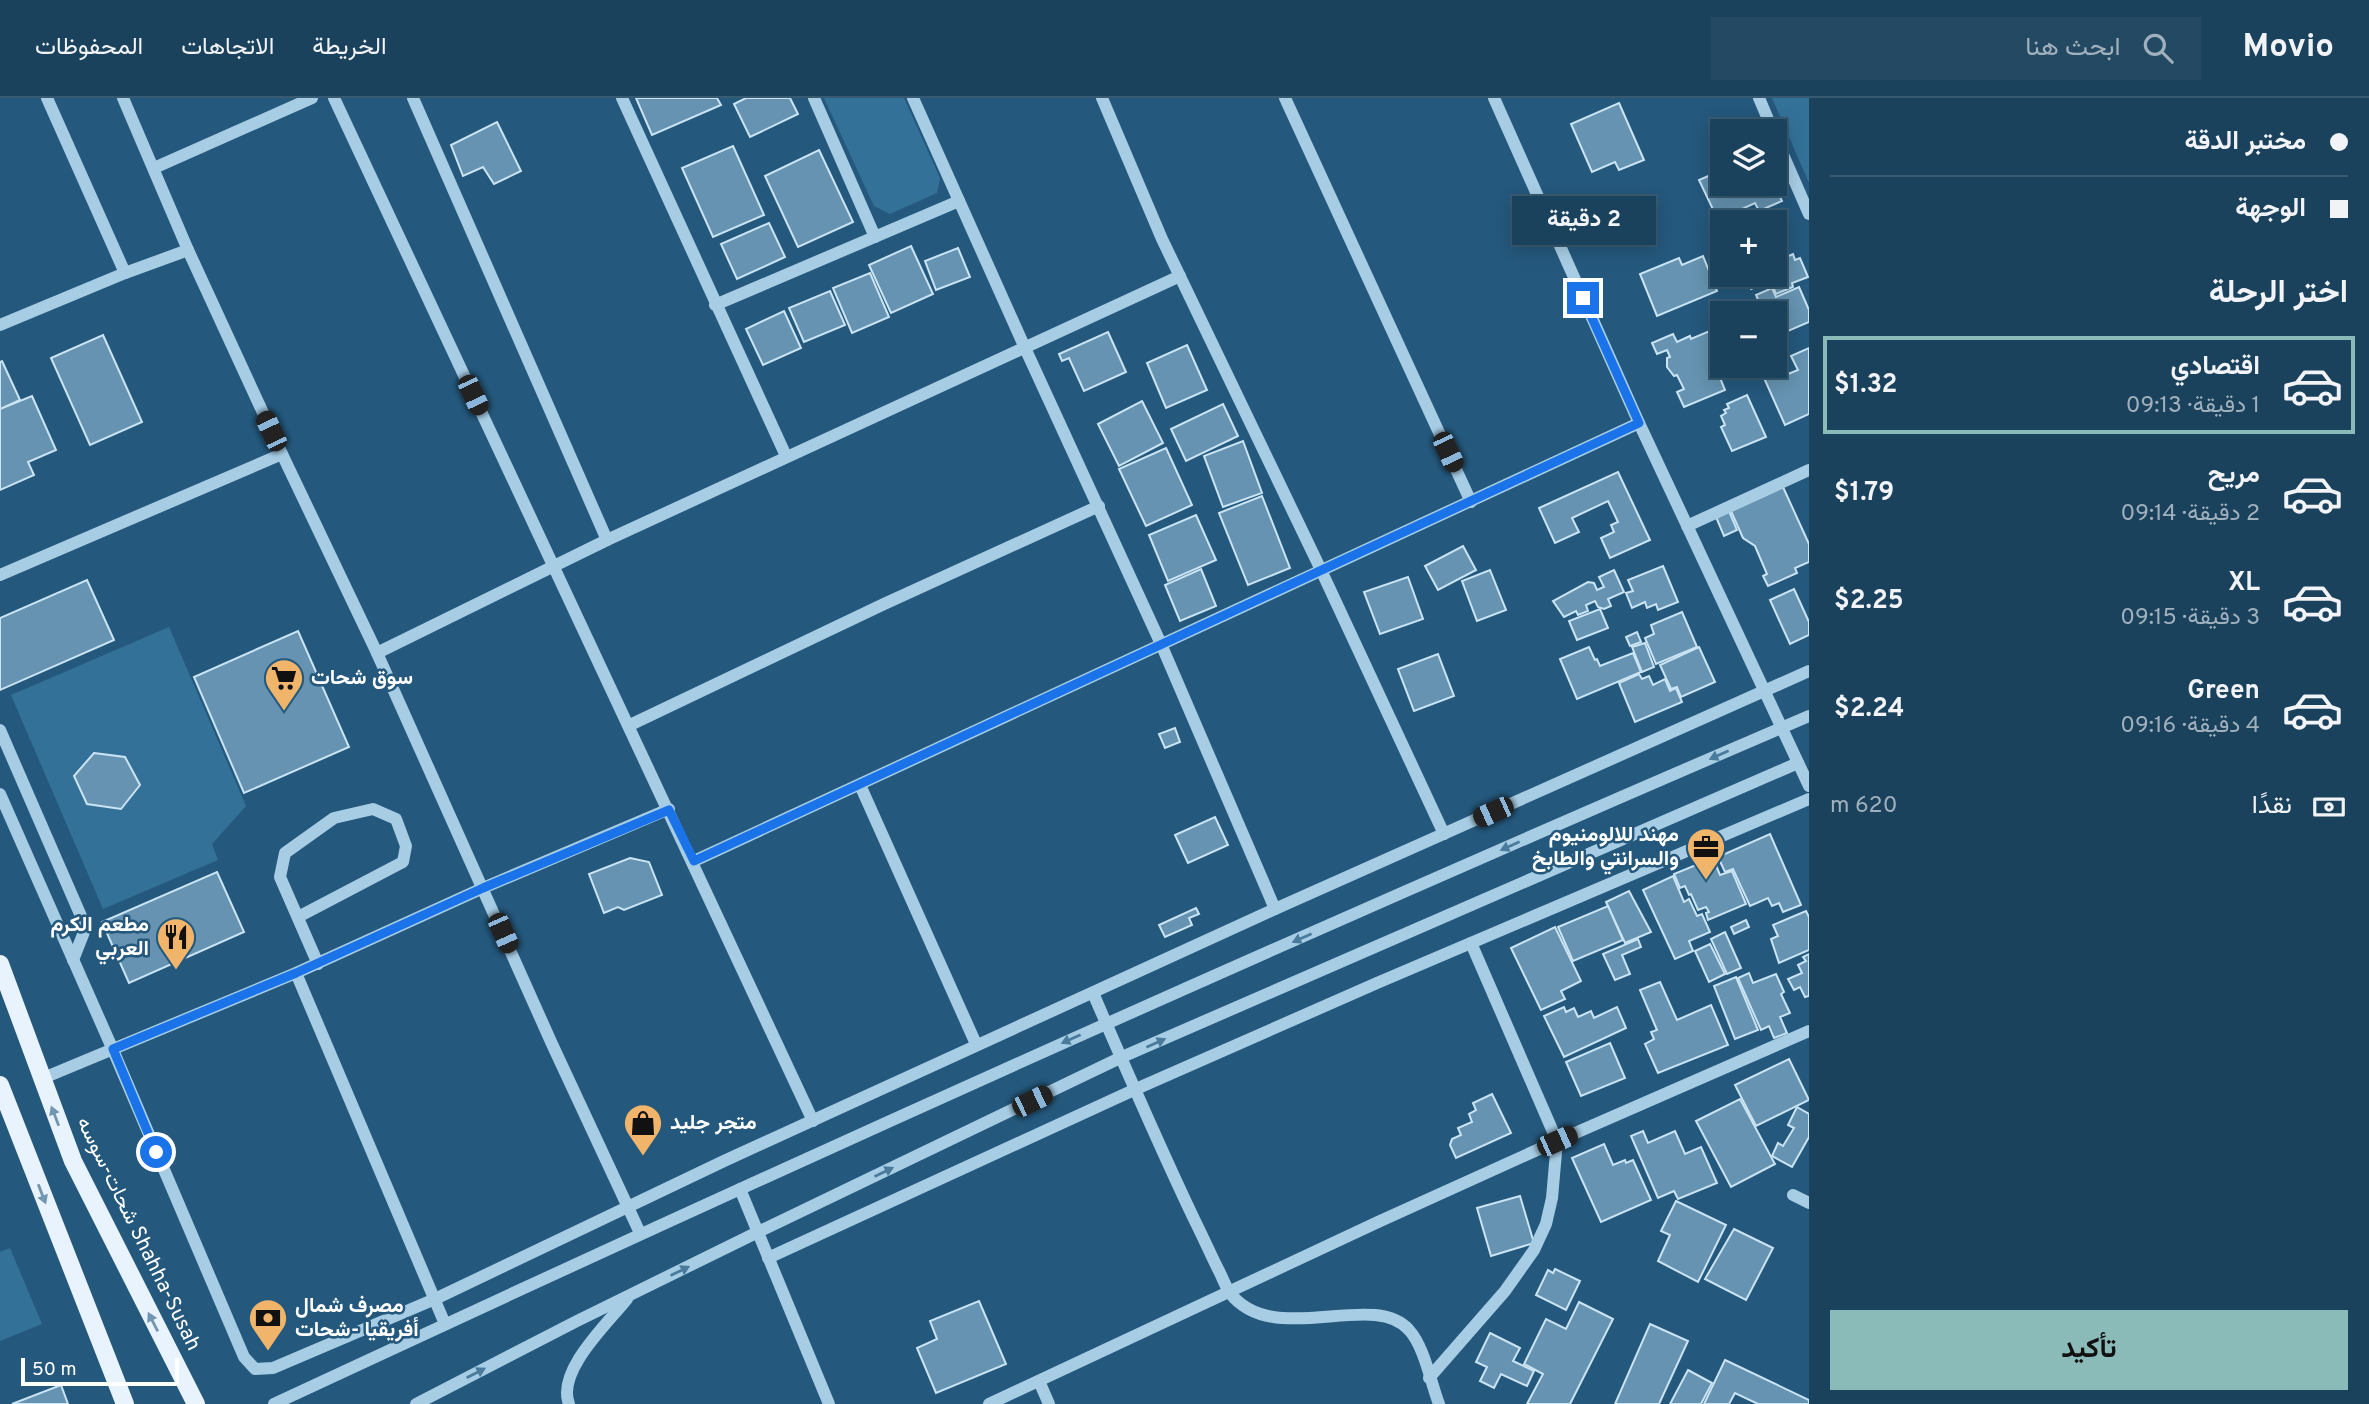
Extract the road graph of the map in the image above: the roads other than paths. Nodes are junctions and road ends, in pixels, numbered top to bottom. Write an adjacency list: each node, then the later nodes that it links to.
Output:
1 (47, 98): 20 (street)
2 (123, 98): 15 (street)
3 (312, 98): 15 (street)
4 (334, 98): 33 (street)
5 (414, 98): 32 (street)
6 (622, 98): 22 (street)
7 (814, 98): 18 (street)
8 (913, 98): 16 (street)
9 (1101, 98): 21 (street)
10 (1285, 98): 29 (street)
11 (1494, 98): 25 (street)
12 (1759, 98): 13 (street)
13 (1768, 119)
14 (1787, 162): 17 (street)
15 (155, 168): 19 (street)
16 (959, 201): 18 (street); 24 (street)
17 (1809, 214)
18 (875, 237): 22 (street)
19 (188, 250): 20 (street); 26 (street)
20 (125, 273): 23 (street)
21 (1180, 276): 24 (street); 34 (street)
22 (715, 305): 27 (street)
23 (0, 325)
24 (1025, 348): 27 (street); 30 (street)
25 (1639, 423): 29 (street); 31 (street)
26 (282, 454): 35 (street); 37 (street)
27 (786, 456): 32 (street)
28 (1809, 470): 31 (street)
29 (1471, 502): 34 (street)
30 (1099, 506): 36 (street); 41 (street)
31 (1687, 526): 39 (street)
32 (607, 540): 33 (street)
33 (553, 568): 37 (street); 41 (street)
34 (1321, 570): 36 (street); 50 (street)
35 (0, 575)
36 (1161, 643): 45 (street); 53 (street)
37 (377, 653): 52 (street)
38 (1809, 671): 39 (street)
39 (1763, 691): 42 (street); 50 (street)
40 (1809, 716): 42 (street)
41 (630, 725): 49 (street)
42 (1781, 728): 44 (street); 61 (street, one-way to 61)
43 (0, 730): 56 (street)
44 (1798, 764): 46 (street); 65 (street, one-way to 44)
45 (860, 785): 51 (street); 63 (street)
46 (1809, 786)
47 (0, 794): 56 (street)
48 (1809, 799): 55 (street)
49 (669, 810): 51 (street); 52 (street)
50 (1444, 834): 53 (street)
51 (694, 861): 69 (street)
52 (483, 888): 58 (street); 74 (street)
53 (1275, 909): 60 (street)
54 (298, 917): 54 (street); 58 (street)
55 (1471, 943): 68 (street); 70 (street)
56 (73, 960): 64 (street)
57 (0, 964): 66 (main road, شحات-سوسه Shahha-Susah)
58 (318, 964): 59 (street)
59 (296, 973): 64 (street); 80 (street)
60 (1093, 993): 61 (street); 63 (street)
61 (1107, 1023): 65 (street); 71 (street, one-way to 71)
62 (1809, 1031): 70 (street)
63 (976, 1044): 69 (street)
64 (113, 1049): 66 (street); 80 (street)
65 (1122, 1057): 68 (street); 75 (street, one-way to 65)
66 (41, 1079): 86 (main road, شحات-سوسه Shahha-Susah, one-way to 66)
67 (0, 1085): 85 (main road, one-way to 85)
68 (1136, 1089): 77 (street); 78 (street)
69 (813, 1121): 74 (street)
70 (1557, 1141): 78 (street); 82 (street)
71 (740, 1189): 75 (street); 76 (street)
72 (1793, 1195): 73 (street)
73 (1809, 1203)
74 (627, 1206): 76 (street); 80 (street)
75 (758, 1232): 77 (street); 79 (street, one-way to 75)
76 (640, 1233): 81 (street)
77 (768, 1258): 90 (street)
78 (1230, 1293): 82 (street); 83 (street)
79 (631, 1294): 84 (street); 88 (street, one-way to 79)
80 (435, 1298): 81 (street)
81 (445, 1324): 87 (street)
82 (1429, 1378): 93 (street)
83 (1039, 1381): 91 (street); 92 (street)
84 (567, 1401): 89 (street)
85 (125, 1404)
86 (196, 1404)
87 (274, 1404)
88 (416, 1404)
89 (552, 1404)
90 (829, 1404)
91 (989, 1404)
92 (1049, 1404)
93 (1439, 1404)

